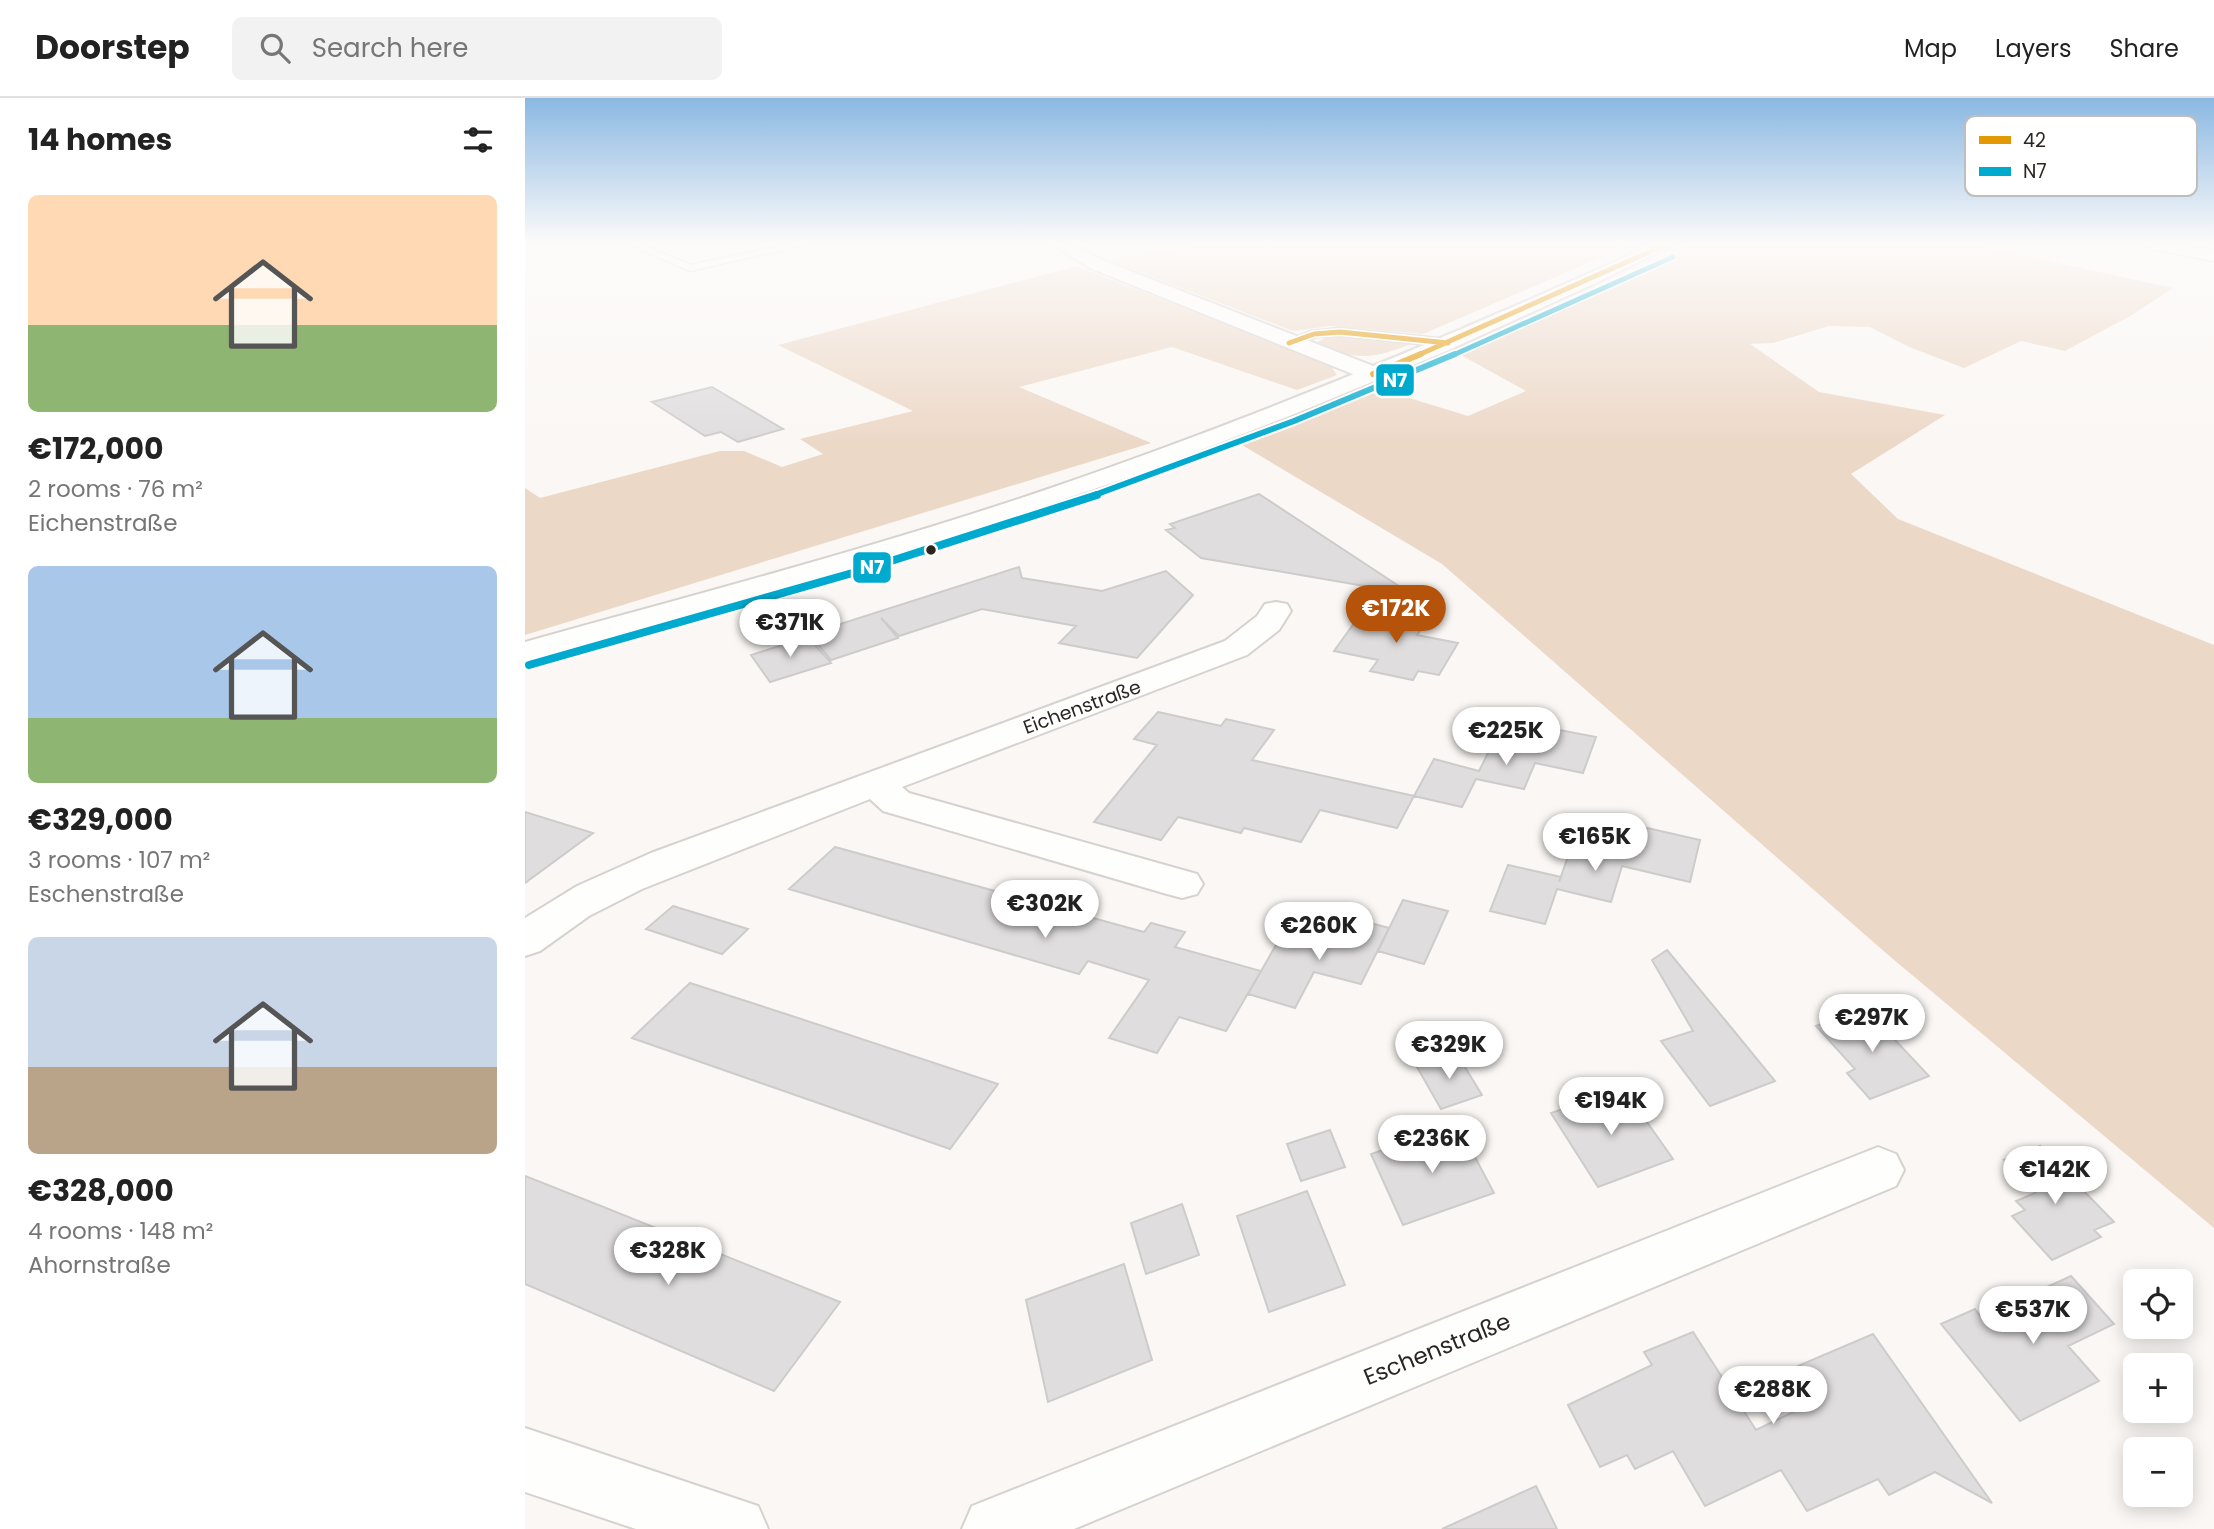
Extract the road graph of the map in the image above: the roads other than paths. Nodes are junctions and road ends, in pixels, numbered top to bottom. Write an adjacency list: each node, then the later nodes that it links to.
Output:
1 (1210, 311): 3 (street)
2 (1520, 311): 4 (street)
3 (1289, 343): 4 (lane); 5 (street)
4 (1448, 343): 5 (street)
5 (1373, 374): 7 (street)
6 (1276, 611): 8 (street, Eichenstraße)
7 (525, 652)
8 (876, 784): 9 (street); 10 (street, Eichenstraße)
9 (1182, 884)
10 (525, 940)
11 (1878, 1170): 14 (street, Eschenstraße)
12 (525, 1460): 13 (street)
13 (735, 1529)
14 (995, 1529)

